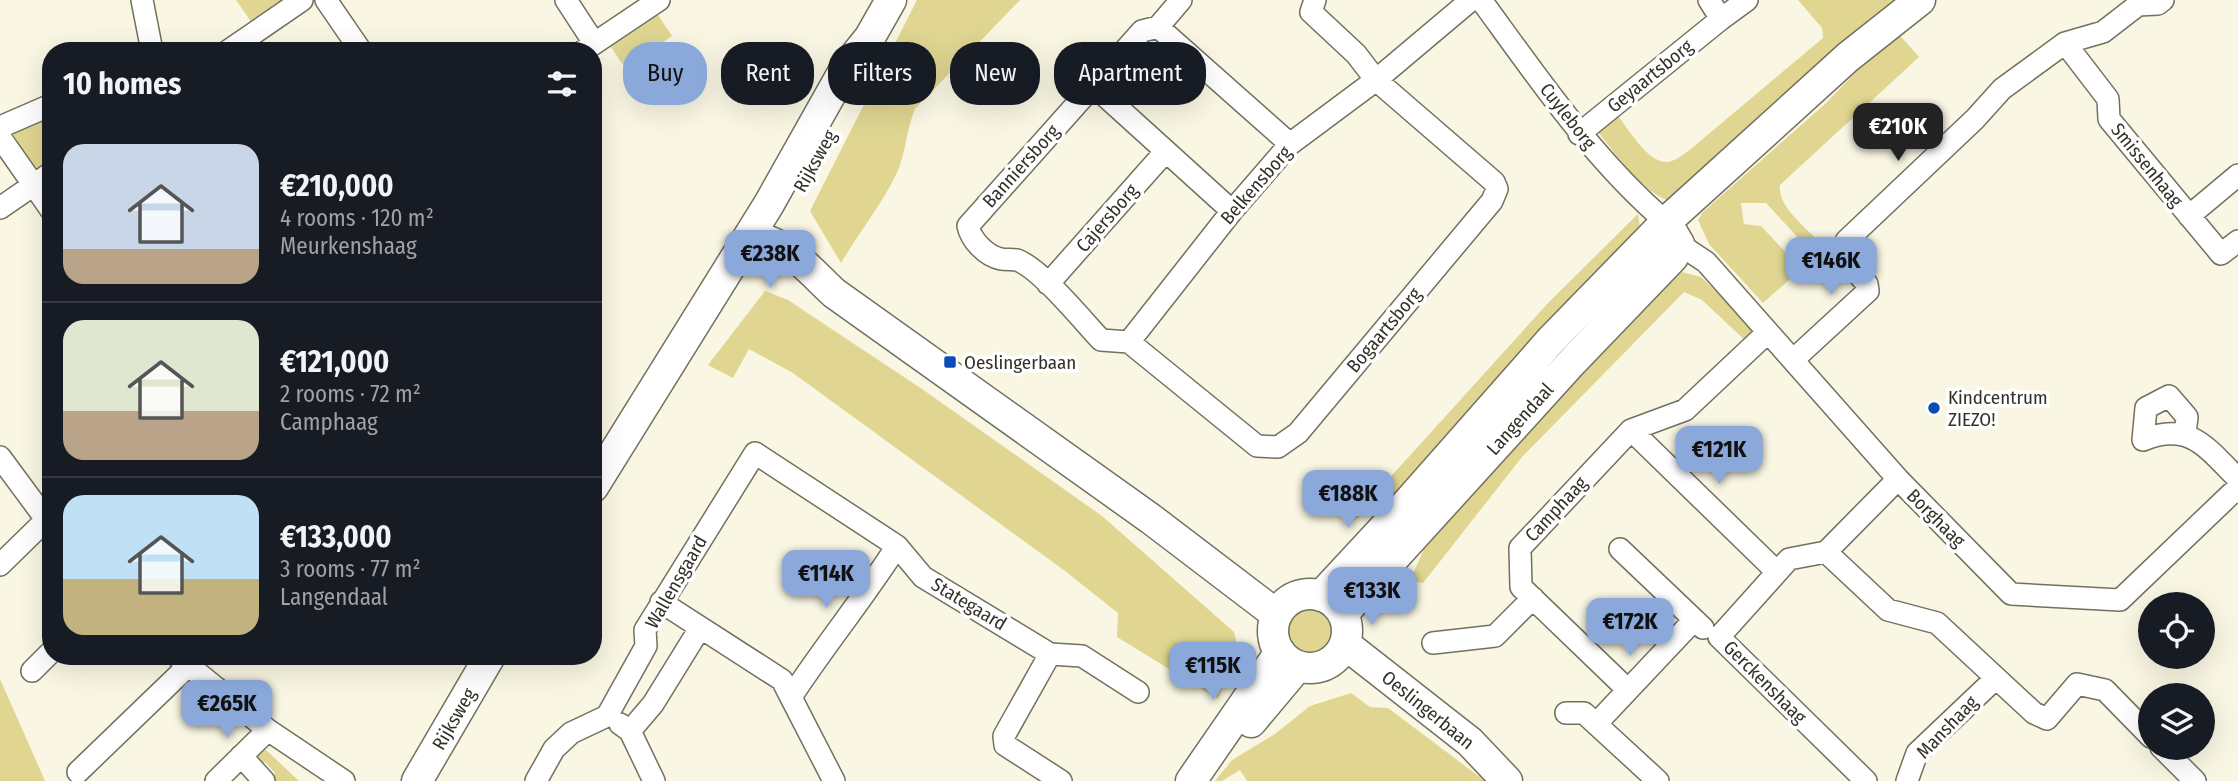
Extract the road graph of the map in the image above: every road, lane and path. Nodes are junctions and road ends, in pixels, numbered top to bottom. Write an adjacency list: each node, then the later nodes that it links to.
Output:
1 (142, 0): 17 (street)
2 (302, 0): 18 (street)
3 (326, 0): 19 (street)
4 (566, 0): 20 (street)
5 (659, 0): 21 (street)
6 (891, 0): 40 (street, Rijksweg)
7 (1181, 0): 16 (street, Banniersborg)
8 (1315, 0): 24 (street)
9 (1471, 0): 24 (street, Belkensborg)
10 (1481, 0): 29 (street, Cuyleborg)
11 (1709, 0): 15 (street)
12 (1747, 0): 15 (street, Geyaartsborg)
13 (1920, 0): 38 (street, Langendaal)
14 (2163, 0): 23 (street)
15 (1721, 19): 29 (street, Geyaartsborg)
16 (1157, 27): 22 (street, Banniersborg); 31 (street)
17 (150, 42)
18 (241, 42)
19 (355, 42)
20 (587, 42)
21 (596, 42)
22 (1132, 42)
23 (2065, 43): 37 (street, Smissenhaag); 44 (street)
24 (1376, 80): 31 (street, Belkensborg); 43 (street, Bogaartsborg)
25 (1077, 105): 41 (street, Banniersborg)
26 (1115, 105): 32 (street)
27 (42, 110): 28 (street)
28 (0, 127)
29 (1578, 134): 38 (street, Cuyleborg)
30 (0, 137): 33 (street)
31 (1290, 144): 36 (street, Belkensborg)
32 (1166, 151): 36 (street); 41 (street, Cajersborg)
33 (42, 179): 35 (street)
34 (2235, 185): 37 (street, Smissenhaag)
35 (0, 208)
36 (1232, 211): 43 (street, Belkensborg)
37 (2189, 216): 39 (street, Smissenhaag)
38 (1672, 233): 42 (street, Borghaag); 62 (street, Langendaal)
39 (2238, 242)
40 (760, 244): 49 (street, Rijksweg); 63 (street)
41 (1048, 284): 43 (street, Banniersborg)
42 (1769, 332): 44 (street, Borghaag); 45 (street, Camphaag)
43 (1129, 342)
44 (1793, 360): 50 (street, Borghaag)
45 (1631, 430): 59 (street); 60 (street, Camphaag)
46 (2185, 433): 51 (street)
47 (755, 453): 55 (street, Stategaard); 61 (street, Wallensgaard)
48 (0, 457): 53 (street)
49 (602, 473)
50 (1898, 479): 52 (street, Borghaag); 57 (street)
51 (2238, 479)
52 (2238, 492)
53 (42, 515)
54 (42, 528): 58 (street)
55 (897, 546): 69 (street, Stategaard); 79 (street)
56 (1620, 549): 64 (street)
57 (1826, 552): 59 (street, Gerckenshaag); 76 (street, Manshaag)
58 (0, 565)
59 (1777, 572): 66 (street, Gerckenshaag)
60 (1533, 598): 67 (street); 77 (street, Camphaag)
61 (661, 602): 65 (street); 81 (street, Wallensgaard)
62 (1332, 605): 63 (street); 68 (street)
63 (1277, 615): 70 (street)
64 (1695, 620): 66 (street); 77 (street)
65 (700, 628): 79 (street); 85 (street)
66 (1719, 636): 102 (street, Gerckenshaag)
67 (1433, 643)
68 (1339, 652): 70 (street); 99 (street, Oeslingerbaan); 100 (street, Oeslingerbaan)
69 (1050, 654): 78 (street, Stategaard); 96 (street)
70 (1289, 659): 97 (street); 98 (street)
71 (42, 661): 75 (street)
72 (179, 665): 88 (street)
73 (188, 665): 84 (street)
74 (485, 665): 92 (street, Rijksweg)
75 (32, 671)
76 (1995, 679): 83 (street, Manshaag); 103 (street, Manshaag)
77 (1628, 690): 82 (street)
78 (1138, 692)
79 (791, 697): 95 (street)
80 (1566, 713): 82 (street)
81 (607, 716): 85 (street); 93 (street)
82 (1596, 724): 101 (street)
83 (2138, 724)
84 (268, 730): 86 (street); 91 (street)
85 (630, 731): 94 (street)
86 (241, 756): 89 (street); 90 (street)
87 (2174, 760): 104 (street)
88 (78, 772)
89 (216, 781)
90 (264, 781)
91 (344, 781)
92 (417, 781)
93 (536, 781)
94 (653, 781)
95 (834, 781)
96 (1062, 781)
97 (1191, 781)
98 (1196, 781)
99 (1496, 781)
100 (1507, 781)
101 (1658, 781)
102 (1866, 781)
103 (1907, 781)
104 (2195, 781)

